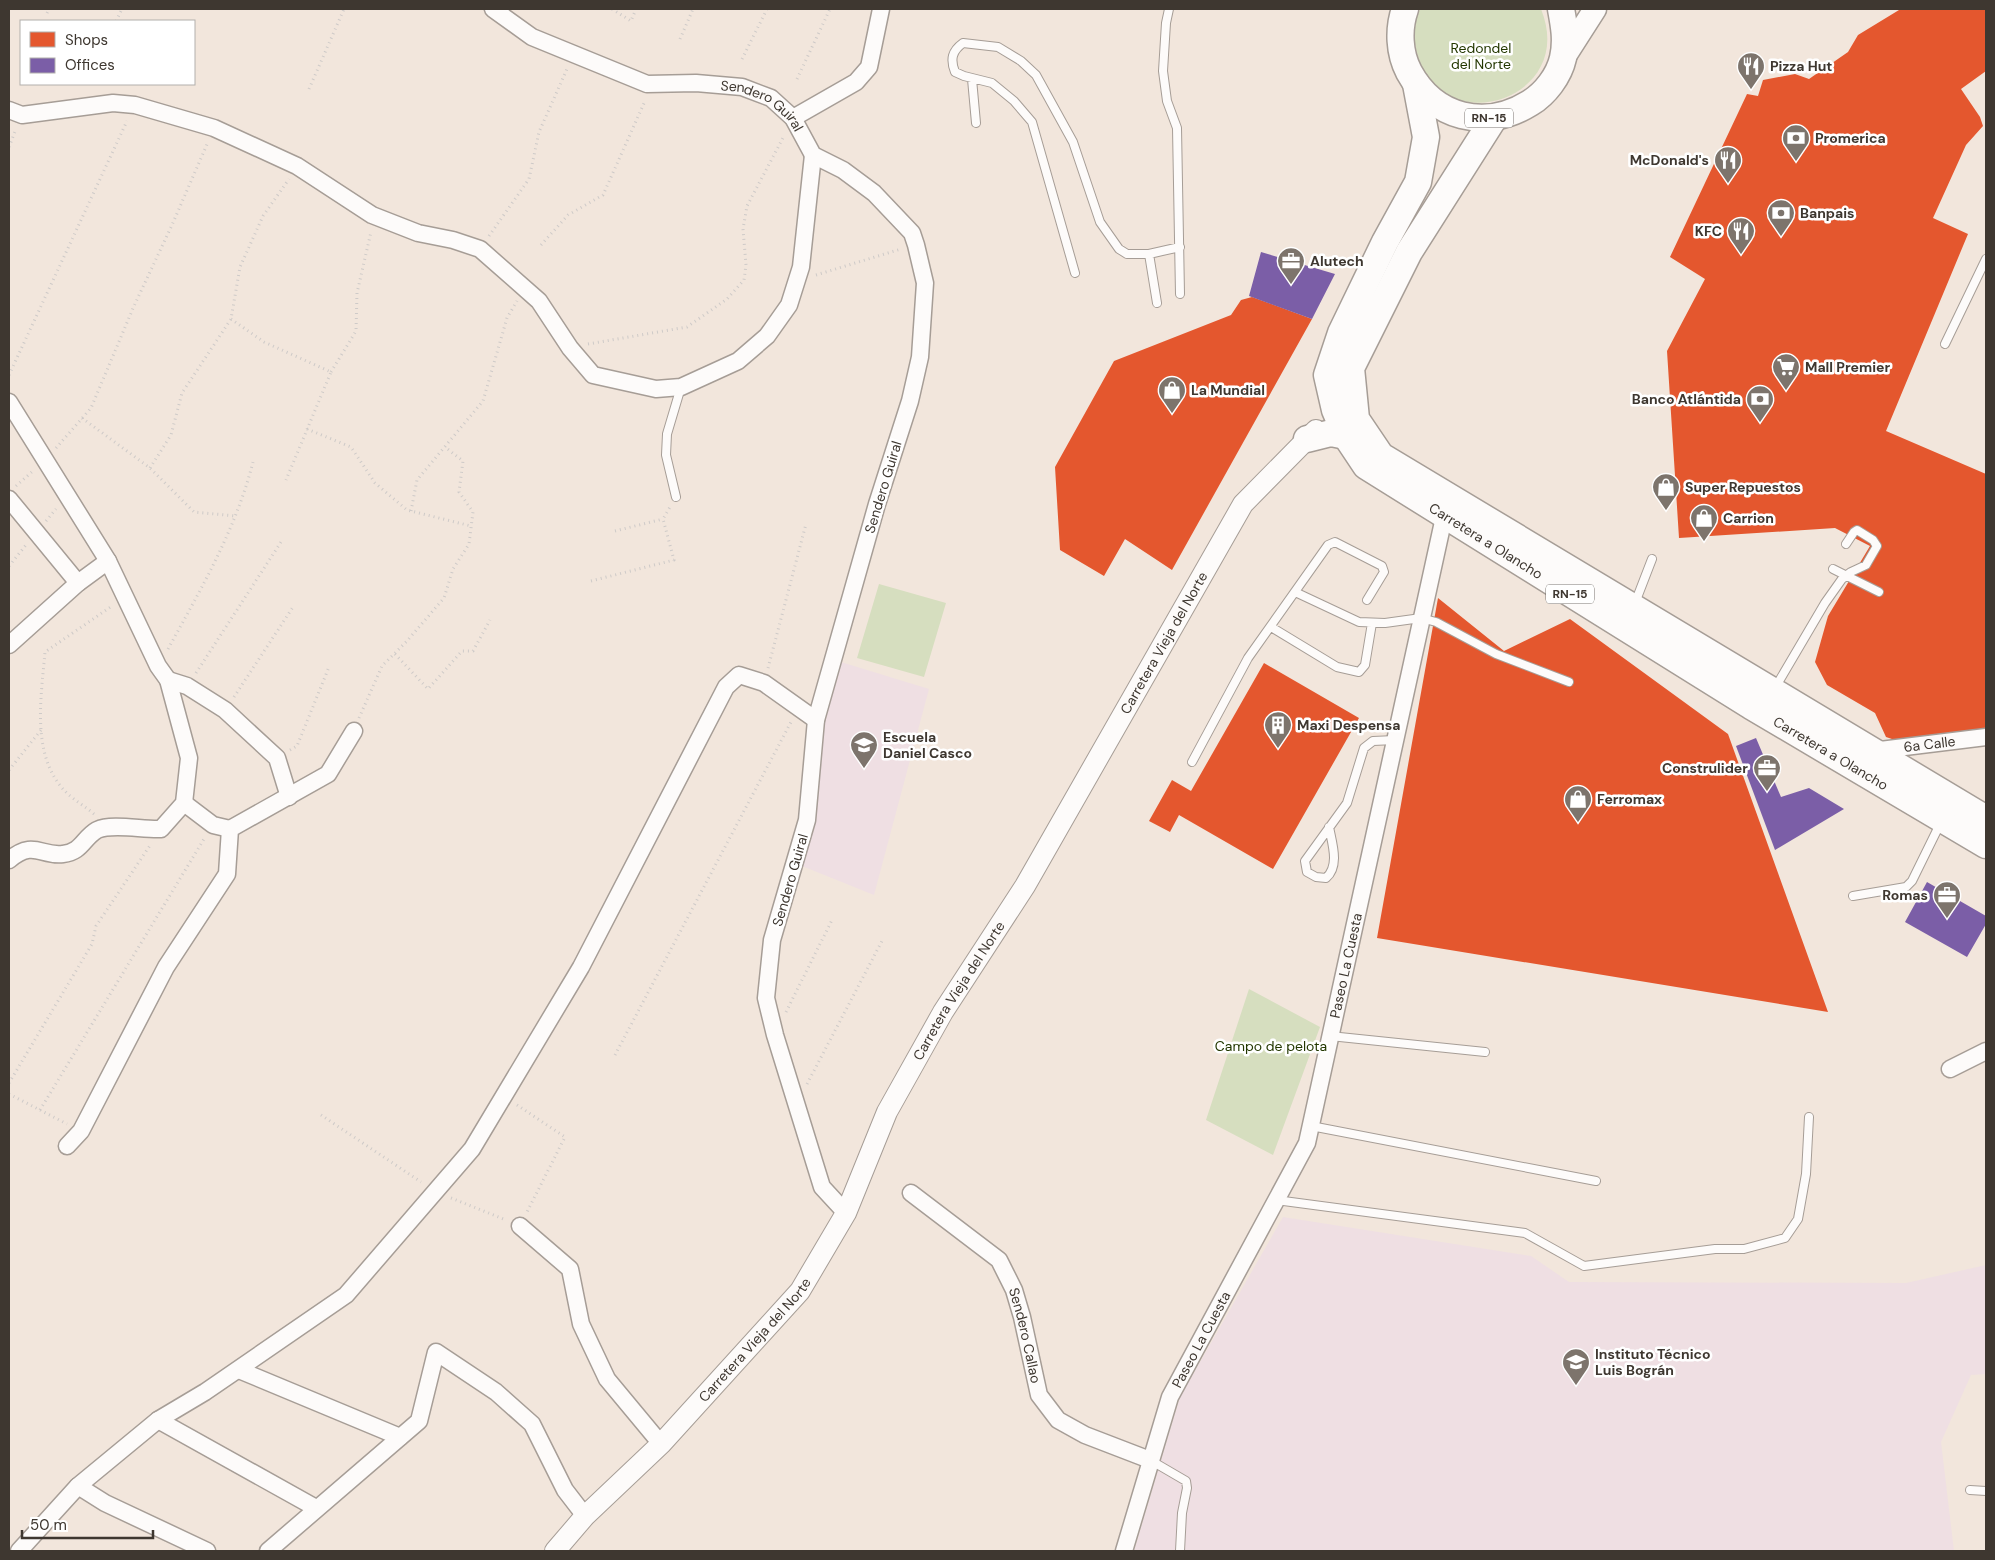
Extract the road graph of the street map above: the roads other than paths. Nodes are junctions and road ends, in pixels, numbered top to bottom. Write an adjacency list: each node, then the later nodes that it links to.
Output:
1 (493, 9): 13 (street, Sendero Guiral)
2 (881, 9): 13 (street)
3 (1169, 9): 17 (lane)
4 (1388, 9): 8 (main road, RN-15)
5 (1405, 9): 8 (main road, RN-15)
6 (1561, 9): 9 (main road, RN-15)
7 (1595, 9): 9 (main road)
8 (1400, 42): 11 (main road, RN-15)
9 (1563, 59): 14 (main road, RN-15)
10 (972, 79): 15 (lane); 18 (lane); 20 (lane)
11 (1416, 84): 14 (main road, RN-15); 26 (main road, Carretera a Olancho / RN-15)
12 (9, 110): 24 (street)
13 (793, 118): 16 (street, Sendero Guiral)
14 (1494, 118): 31 (main road, Carretera a Olancho / RN-15)
15 (976, 124)
16 (813, 155): 24 (street); 49 (street, Sendero Guiral)
17 (1180, 247): 18 (lane); 21 (lane)
18 (1149, 254): 22 (lane)
19 (1986, 259): 23 (lane)
20 (1075, 273)
21 (1180, 294)
22 (1157, 303)
23 (1945, 344)
24 (681, 387): 29 (lane)
25 (9, 402): 34 (street)
26 (1336, 410): 27 (main road, Carretera a Olancho / RN-15); 28 (street, Carretera Vieja del Norte)
27 (1346, 436): 28 (main road); 31 (main road, Carretera a Olancho / RN-15)
28 (1307, 439): 74 (street, Carretera Vieja del Norte)
29 (676, 497)
30 (9, 499): 37 (street)
31 (1446, 506): 41 (main road, Carretera a Olancho / RN-15); 42 (street, Paseo La Cuesta); 57 (main road, Carretera a Olancho / RN-15)
32 (1846, 544): 36 (lane)
33 (1652, 559): 41 (lane)
34 (108, 561): 37 (street); 46 (street)
35 (1833, 569): 36 (lane)
36 (1846, 576): 39 (lane); 48 (lane)
37 (78, 583): 45 (street)
38 (1295, 592): 40 (lane); 43 (lane); 44 (lane)
39 (1879, 592)
40 (1367, 600)
41 (1633, 607): 48 (main road, Carretera a Olancho / RN-15)
42 (1421, 618): 43 (lane); 47 (lane); 52 (street, Paseo La Cuesta)
43 (1372, 623): 44 (lane)
44 (1271, 627): 54 (lane)
45 (9, 645)
46 (168, 680): 55 (street); 56 (street)
47 (1569, 682)
48 (1774, 690): 53 (main road, Carretera a Olancho / RN-15)
49 (816, 720): 74 (street, Sendero Guiral); 76 (street)
50 (354, 731): 55 (street)
51 (1986, 737): 53 (street, 6a Calle)
52 (1395, 740): 59 (lane); 64 (street, Paseo La Cuesta)
53 (1872, 751): 58 (main road, Carretera a Olancho / RN-15)
54 (1192, 762)
55 (289, 797): 60 (street)
56 (184, 803): 60 (street); 62 (street)
57 (1942, 819): 61 (main road, Carretera a Olancho / RN-15); 63 (lane)
58 (1986, 819)
59 (1329, 827): 59 (lane)
60 (230, 829): 70 (street)
61 (1986, 845)
62 (9, 860)
63 (1853, 896)
64 (1330, 1036): 66 (lane); 69 (street, Paseo La Cuesta)
65 (1986, 1051): 67 (street)
66 (1485, 1052)
67 (1950, 1069)
68 (1809, 1117): 73 (lane)
69 (1311, 1126): 71 (lane); 73 (street, Paseo La Cuesta)
70 (66, 1146)
71 (1596, 1180)
72 (911, 1193): 80 (street, Sendero Callao)
73 (1276, 1200): 80 (street, Paseo La Cuesta)
74 (846, 1213): 79 (street, Carretera Vieja del Norte)
75 (520, 1226): 79 (street)
76 (239, 1370): 77 (street); 78 (street)
77 (158, 1420): 81 (street); 84 (street)
78 (400, 1437): 84 (street); 85 (street)
79 (661, 1444): 85 (street, Carretera Vieja del Norte)
80 (1150, 1460): 90 (street, Paseo La Cuesta); 91 (lane)
81 (78, 1486): 86 (street); 87 (street)
82 (1970, 1490): 83 (lane)
83 (1986, 1491)
84 (316, 1508): 88 (street)
85 (585, 1516): 89 (street, Carretera Vieja del Norte)
86 (19, 1551)
87 (206, 1551)
88 (268, 1551)
89 (555, 1551)
90 (1124, 1551)
91 (1180, 1551)

